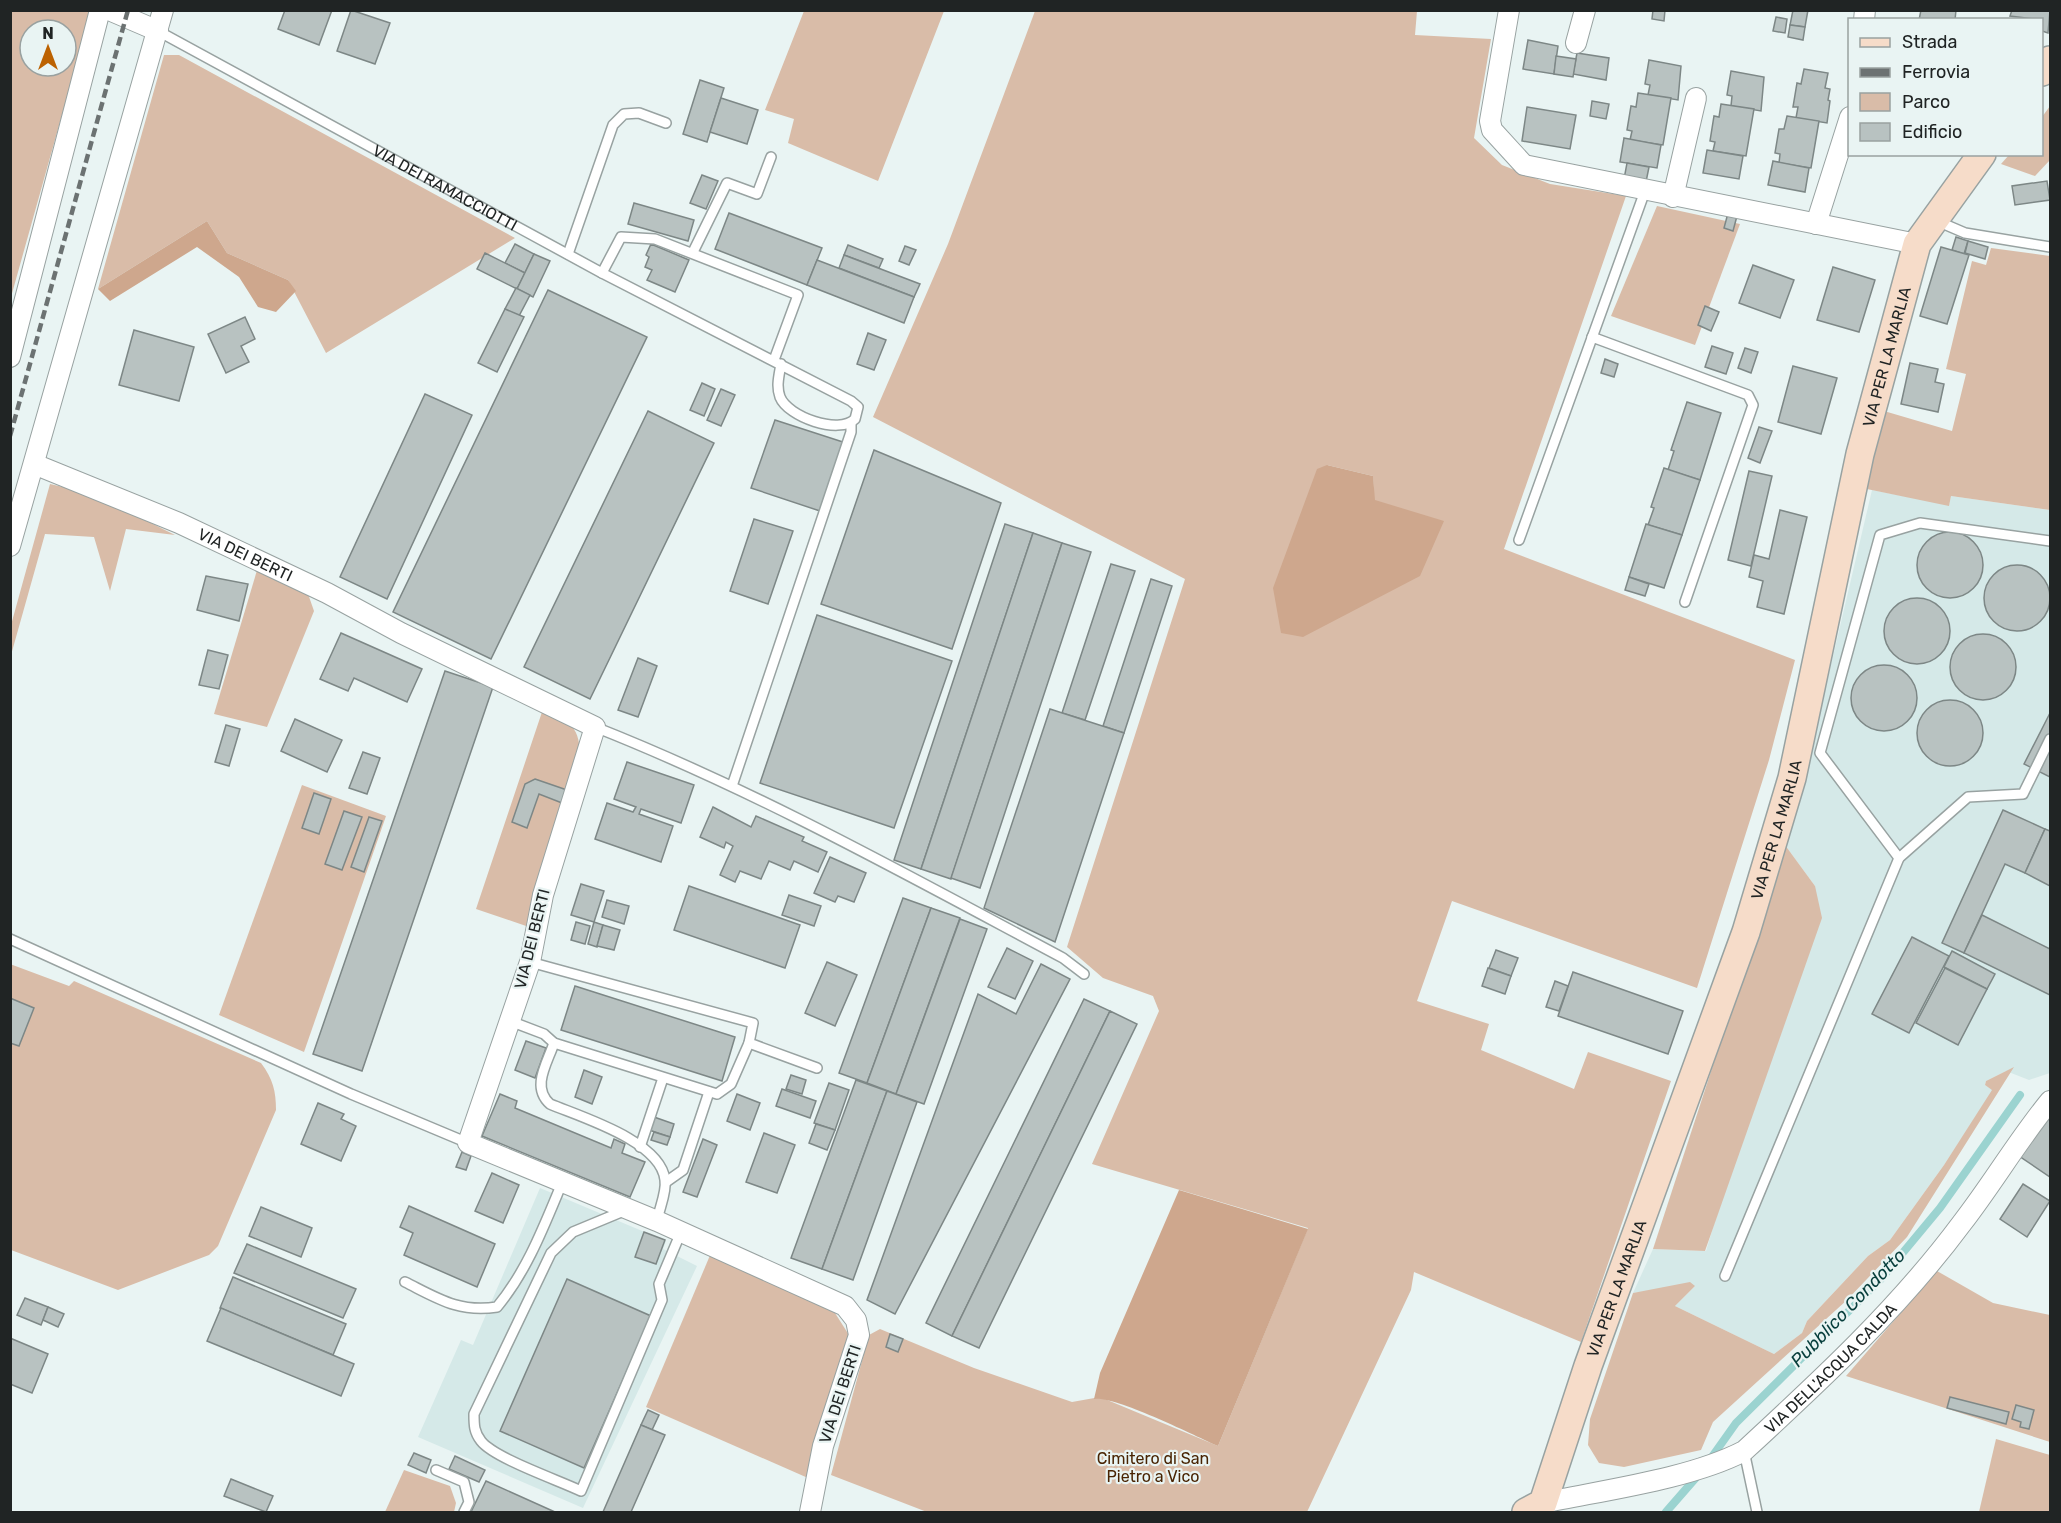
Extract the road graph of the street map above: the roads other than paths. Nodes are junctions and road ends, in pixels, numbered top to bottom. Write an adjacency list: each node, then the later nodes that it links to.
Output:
1 (100, 10): 23 (street)
2 (109, 10): 6 (street, VIA DEI RAMACCIOTTI)
3 (163, 10): 6 (street)
4 (1509, 10): 13 (street)
5 (1585, 10): 7 (street)
6 (158, 31): 20 (lane, VIA DEI RAMACCIOTTI); 26 (street)
7 (1576, 43)
8 (1696, 98): 14 (street)
9 (666, 123): 20 (lane)
10 (1848, 123): 16 (street)
11 (1981, 156): 15 (street, VIA PER LA MARLIA)
12 (771, 157): 19 (lane)
13 (1646, 191): 14 (street); 22 (lane)
14 (1673, 196): 16 (street)
15 (1934, 220): 17 (street, VIA PER LA MARLIA); 18 (lane)
16 (1816, 224): 17 (street)
17 (1917, 243): 56 (street, VIA PER LA MARLIA)
18 (2050, 248)
19 (693, 252): 21 (lane); 24 (lane)
20 (568, 254): 21 (lane, VIA DEI RAMACCIOTTI)
21 (602, 273): 24 (lane, VIA DEI RAMACCIOTTI)
22 (1592, 337): 27 (lane); 30 (lane)
23 (10, 357)
24 (777, 362): 25 (lane, VIA DEI RAMACCIOTTI); 25 (lane)
25 (850, 424): 33 (lane)
26 (34, 464): 29 (street); 31 (street, VIA DEI BERTI)
27 (1519, 540)
28 (2050, 540): 34 (lane)
29 (10, 546)
30 (1685, 602)
31 (595, 727): 33 (lane); 36 (street, VIA DEI BERTI)
32 (2050, 739): 34 (lane)
33 (732, 786): 37 (lane)
34 (1899, 858): 52 (lane)
35 (10, 939): 45 (lane)
36 (530, 962): 38 (street, VIA DEI BERTI); 40 (lane)
37 (1084, 974)
38 (510, 1021): 39 (lane); 45 (street, VIA DEI BERTI)
39 (554, 1043): 42 (lane); 46 (lane)
40 (749, 1043): 41 (lane); 43 (lane)
41 (816, 1068)
42 (663, 1078): 43 (lane); 46 (lane)
43 (709, 1092): 47 (lane)
44 (2050, 1101): 54 (street, VIA DELL'ACQUA CALDA)
45 (468, 1143): 48 (street, VIA DEI BERTI)
46 (640, 1147): 47 (lane)
47 (666, 1182): 50 (lane)
48 (562, 1183): 49 (street, VIA DEI BERTI); 53 (lane)
49 (628, 1209): 50 (street, VIA DEI BERTI); 51 (lane)
50 (657, 1221): 51 (street, VIA DEI BERTI)
51 (681, 1232): 58 (street, VIA DEI BERTI)
52 (1725, 1276)
53 (405, 1282)
54 (1744, 1451): 56 (street, VIA DELL'ACQUA CALDA); 59 (lane)
55 (436, 1470): 57 (lane)
56 (1535, 1508)
57 (464, 1512)
58 (810, 1512)
59 (1757, 1512)

